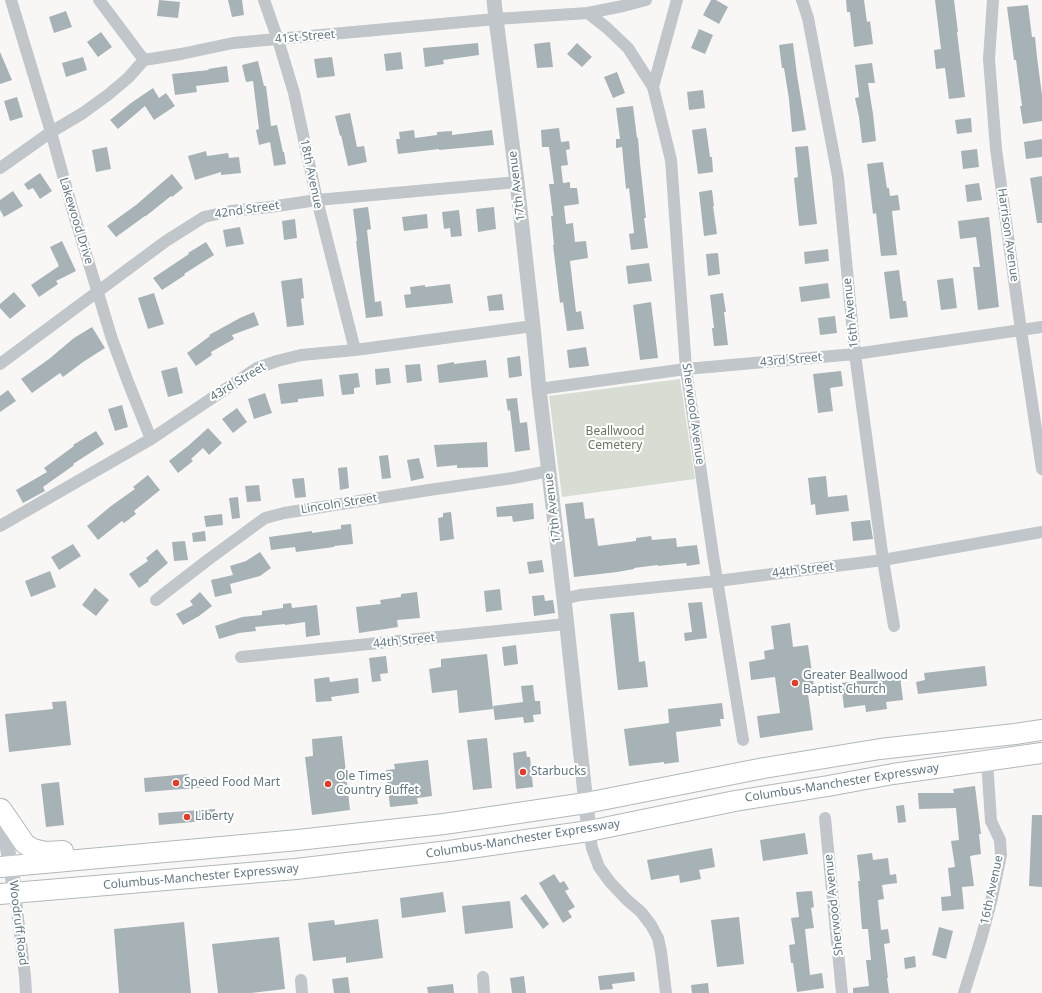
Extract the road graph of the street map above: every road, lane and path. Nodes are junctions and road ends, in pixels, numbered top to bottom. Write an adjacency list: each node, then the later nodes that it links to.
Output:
1 (11, 0): 14 (street, Lakewood Drive)
2 (99, 0): 12 (street)
3 (264, 0): 11 (street, 18th Avenue)
4 (494, 0): 10 (street, 17th Avenue)
5 (646, 0): 9 (street, 41st Street)
6 (677, 0): 13 (street, Sherwood Avenue)
7 (802, 0): 23 (street, 16th Avenue)
8 (993, 0): 21 (street, Harrison Avenue)
9 (588, 14): 10 (street, 41st Street); 13 (street, Sherwood Avenue)
10 (496, 19): 11 (street, 41st Street); 16 (street, 17th Avenue)
11 (278, 40): 12 (street, 41st Street); 17 (street, 18th Avenue)
12 (144, 60): 14 (street)
13 (653, 87): 25 (street, Sherwood Avenue)
14 (51, 132): 15 (street); 18 (street, Lakewood Drive)
15 (0, 168)
16 (516, 182): 17 (street, 42nd Street); 19 (street, 17th Avenue)
17 (316, 200): 18 (street, 42nd Street); 22 (street, 18th Avenue)
18 (98, 291): 24 (street, 42nd Street); 27 (street, Lakewood Drive)
19 (533, 326): 22 (street, 43rd Street); 26 (street, 17th Avenue)
20 (1042, 327): 21 (street, 43rd Street)
21 (1021, 330): 23 (street, 43rd Street); 28 (street, Harrison Avenue)
22 (354, 350): 27 (street, 43rd Street)
23 (855, 354): 25 (street, 43rd Street); 32 (street, 16th Avenue)
24 (0, 364)
25 (686, 370): 26 (street, 43rd Street); 33 (street, Sherwood Avenue)
26 (539, 389): 29 (street, 17th Avenue)
27 (151, 439): 30 (street, 43rd Street)
28 (1042, 469)
29 (549, 471): 34 (street, 17th Avenue); 35 (street, Lincoln Street)
30 (0, 526)
31 (1042, 532): 32 (street, 44th Street)
32 (883, 560): 33 (street, 44th Street); 37 (street, 16th Avenue)
33 (717, 581): 34 (street, 44th Street); 40 (street, Sherwood Avenue)
34 (564, 599): 36 (street, 17th Avenue)
35 (156, 600)
36 (566, 624): 38 (street, 44th Street); 43 (street, 17th Avenue)
37 (894, 626)
38 (241, 657)
39 (1042, 730): 43 (main road, Columbus-Manchester Expressway)
40 (743, 740)
41 (1042, 753): 42 (main road, Columbus-Manchester Expressway)
42 (987, 761): 46 (main road, Columbus-Manchester Expressway); 57 (street, 16th Avenue)
43 (586, 803): 46 (street, 17th Avenue); 47 (main road, Columbus-Manchester Expressway)
44 (0, 807): 47 (main road); 48 (street, Woodruff Road)
45 (825, 818): 56 (street, Sherwood Avenue)
46 (589, 831): 49 (main road, Columbus-Manchester Expressway); 55 (street, 17th Avenue)
47 (109, 857): 48 (main road, Columbus-Manchester Expressway)
48 (5, 866): 49 (street, Woodruff Road)
49 (8, 894): 52 (street, Woodruff Road)
50 (483, 977): 54 (street)
51 (301, 980): 53 (street)
52 (26, 993)
53 (302, 993)
54 (484, 993)
55 (666, 993)
56 (842, 993)
57 (964, 993)

